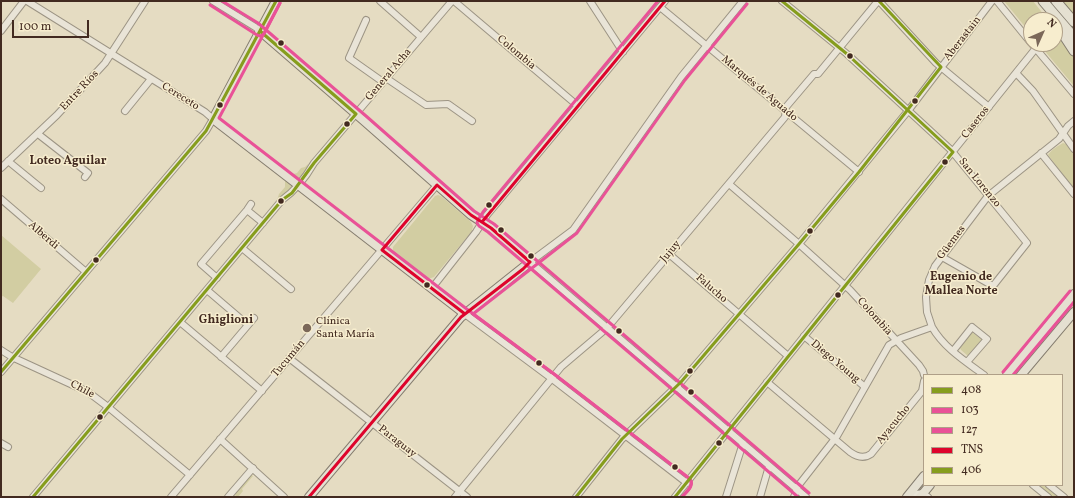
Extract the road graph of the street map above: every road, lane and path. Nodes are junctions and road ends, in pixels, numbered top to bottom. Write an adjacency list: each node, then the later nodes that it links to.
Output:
1 (26, 1): 20 (street); 32 (street, Cereceto)
2 (145, 1): 32 (street, Entre Ríos)
3 (212, 1): 21 (street)
4 (276, 1): 21 (main road)
5 (380, 1): 24 (street)
6 (453, 1): 24 (street, General Acha); 38 (street, Colombia)
7 (590, 1): 29 (street)
8 (665, 1): 16 (street)
9 (743, 1): 26 (street)
10 (782, 1): 27 (street, San Lorenzo)
11 (878, 1): 27 (street, Jujuy); 33 (street)
12 (992, 1): 33 (street, Aberastain)
13 (997, 1): 22 (street)
14 (1042, 1): 17 (highway); 25 (highway)
15 (1056, 1): 19 (highway)
16 (660, 7): 26 (street, Marqués de Aguado); 29 (street)
17 (1049, 12)
18 (366, 20): 36 (street)
19 (1074, 22)
20 (1, 31)
21 (260, 31): 43 (main road); 44 (main road)
22 (1023, 33)
23 (1063, 34): 28 (highway)
24 (421, 36): 36 (street, General Acha)
25 (1074, 37)
26 (706, 46): 41 (street, Marqués de Aguado); 72 (street)
27 (839, 48): 41 (street, Jujuy); 42 (street, San Lorenzo)
28 (1074, 51)
29 (623, 52): 38 (street)
30 (1029, 52): 34 (street, Caseros)
31 (1039, 52): 37 (street)
32 (111, 54): 35 (street, Cereceto); 48 (street, Entre Ríos)
33 (941, 67): 39 (street); 42 (street, Aberastain)
34 (1016, 73): 39 (street, Caseros); 47 (street)
35 (151, 79): 40 (street); 44 (street, Cereceto)
36 (384, 80): 43 (street, General Acha); 45 (street)
37 (1074, 94)
38 (578, 106): 65 (street)
39 (989, 107): 50 (street, Caseros)
40 (125, 111)
41 (786, 111): 54 (street, Marqués de Aguado); 56 (street, Jujuy)
42 (908, 111): 50 (street, San Lorenzo); 54 (street, Aberastain)
43 (356, 114): 57 (street, General Acha); 58 (main road)
44 (213, 119): 57 (main road, Cereceto); 73 (street)
45 (472, 121)
46 (1074, 121): 47 (street, Güemes)
47 (1063, 133): 49 (street); 51 (street, Güemes)
48 (38, 134): 52 (street, Entre Ríos); 55 (street)
49 (1074, 149)
50 (953, 152): 61 (street, San Lorenzo); 75 (street, Caseros)
51 (1041, 153): 60 (street); 61 (street, Güemes)
52 (8, 162): 53 (street, Entre Ríos); 59 (street)
53 (1, 168)
54 (859, 172): 67 (street, Aberastain)
55 (86, 177)
56 (729, 184): 67 (street, Colombia); 70 (street, Jujuy)
57 (298, 185): 66 (street, General Acha); 69 (main road, Cereceto)
58 (437, 185): 65 (main road); 69 (street, Tucumán)
59 (41, 188)
60 (1074, 194)
61 (988, 195): 71 (street, Güemes); 71 (street, San Lorenzo)
62 (1, 199): 73 (street, Alberdi)
63 (251, 204): 64 (street)
64 (247, 210): 66 (street); 74 (street)
65 (482, 222): 72 (main road); 76 (street)
66 (263, 223): 68 (street, General Acha)
67 (799, 244): 75 (street, Colombia); 82 (street, Aberastain)
68 (242, 248): 74 (street, General Acha); 77 (street)
69 (382, 250): 76 (main road, Cereceto); 95 (street, Tucumán)
70 (670, 254): 82 (street, Falucho); 87 (street, Jujuy)
71 (942, 257): 86 (street, Güemes)
72 (530, 262): 81 (main road); 87 (street)
73 (86, 272): 94 (street)
74 (217, 278): 78 (street, General Acha)
75 (846, 286): 88 (street, Caseros); 89 (street, Colombia)
76 (432, 288): 81 (main road, Cereceto)
77 (291, 289)
78 (207, 290): 84 (street, General Acha); 85 (street)
79 (1074, 294): 100 (main road)
80 (1074, 312): 101 (main road)
81 (465, 314): 102 (street, Cereceto); 109 (main road)
82 (739, 314): 93 (street, Falucho); 104 (street, Aberastain)
83 (254, 318): 85 (street)
84 (180, 322): 92 (street); 108 (street, General Acha)
85 (248, 326): 92 (street)
86 (932, 327): 89 (street); 91 (street)
87 (607, 328): 102 (street, Jujuy); 104 (street)
88 (804, 336): 93 (street, Caseros); 105 (street, Diego Young)
89 (896, 341): 98 (street, Colombia); 105 (street)
90 (1, 350): 94 (street, Chile)
91 (953, 351): 96 (street); 96 (street)
92 (221, 356): 106 (street)
93 (788, 356): 103 (street, Caseros)
94 (14, 358): 97 (street); 108 (street, Chile)
95 (289, 358): 106 (street, Tucumán); 109 (street, Paraguay)
96 (967, 362): 99 (street)
97 (1, 372)
98 (924, 374)
99 (983, 374)
100 (1008, 374)
101 (1022, 374)
102 (551, 378): 111 (street, Cereceto); 126 (street, Jujuy)
103 (767, 382): 110 (street, Caseros); 113 (street)
104 (676, 386): 110 (street); 111 (street, Aberastain)
105 (865, 387): 113 (street)
106 (262, 391): 112 (street, Tucumán)
107 (923, 392): 113 (street, Ayacucho)
108 (108, 407): 119 (street, Chile); 129 (street, General Acha)
109 (372, 423): 126 (street, Paraguay); 133 (main road)
110 (728, 431): 115 (street); 121 (street, Caseros)
111 (625, 436): 121 (street, Cereceto); 136 (street, Aberastain)
112 (220, 439): 118 (street); 119 (street, Tucumán)
113 (834, 439): 125 (street)
114 (1, 443): 116 (street)
115 (743, 443): 117 (street); 138 (street)
116 (8, 447)
117 (770, 466): 125 (street); 139 (street)
118 (252, 468): 131 (street); 132 (street)
119 (190, 475): 130 (street, Tucumán)
120 (923, 477): 127 (main road)
121 (687, 483): 137 (street, Caseros)
122 (929, 486): 128 (main road)
123 (1034, 486): 142 (street)
124 (1050, 486): 143 (street)
125 (797, 490): 140 (street); 141 (street)
126 (460, 491): 134 (street, Jujuy); 135 (street, Paraguay)
127 (908, 495): 128 (street)
128 (924, 496)
129 (33, 497)
130 (171, 497)
131 (228, 497)
132 (284, 497)
133 (308, 497)
134 (455, 497)
135 (467, 497)
136 (576, 497)
137 (675, 497)
138 (726, 497)
139 (760, 497)
140 (794, 497)
141 (806, 497)
142 (1048, 497)
143 (1064, 497)

